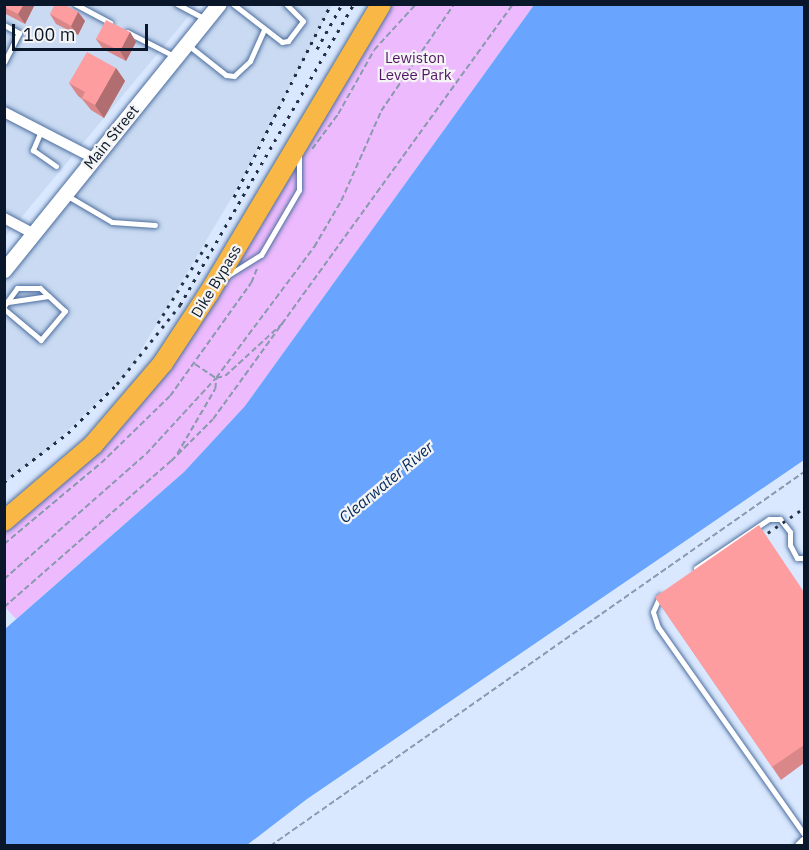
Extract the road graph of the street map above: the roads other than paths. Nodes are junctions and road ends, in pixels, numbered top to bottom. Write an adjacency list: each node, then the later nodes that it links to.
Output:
1 (75, 4): 11 (lane)
2 (177, 4): 7 (lane)
3 (219, 4): 7 (main road, Main Street)
4 (233, 4): 9 (lane)
5 (286, 4): 9 (lane)
6 (381, 4): 15 (highway, Dike Bypass)
7 (206, 20): 10 (main road, Main Street)
8 (4, 26): 12 (lane)
9 (264, 30): 10 (lane)
10 (187, 44): 11 (main road, Main Street)
11 (176, 57): 16 (main road, Main Street)
12 (4, 62)
13 (6, 115): 14 (street)
14 (41, 131): 16 (street); 17 (lane)
15 (301, 138): 23 (highway, Dike Bypass); 23 (lane)
16 (93, 158): 18 (main road, Main Street)
17 (56, 166)
18 (65, 194): 20 (lane); 21 (main road, Main Street)
19 (4, 218): 21 (street)
20 (155, 225)
21 (34, 234): 22 (main road, Main Street)
22 (4, 270)
23 (209, 293): 26 (highway, Dike Bypass)
24 (50, 296): 25 (lane); 25 (lane); 25 (lane)
25 (6, 306)
26 (4, 521)
27 (804, 558): 28 (lane)
28 (687, 574)
29 (670, 587): 30 (lane)
30 (804, 834)
31 (804, 842): 32 (street)
32 (800, 846)

